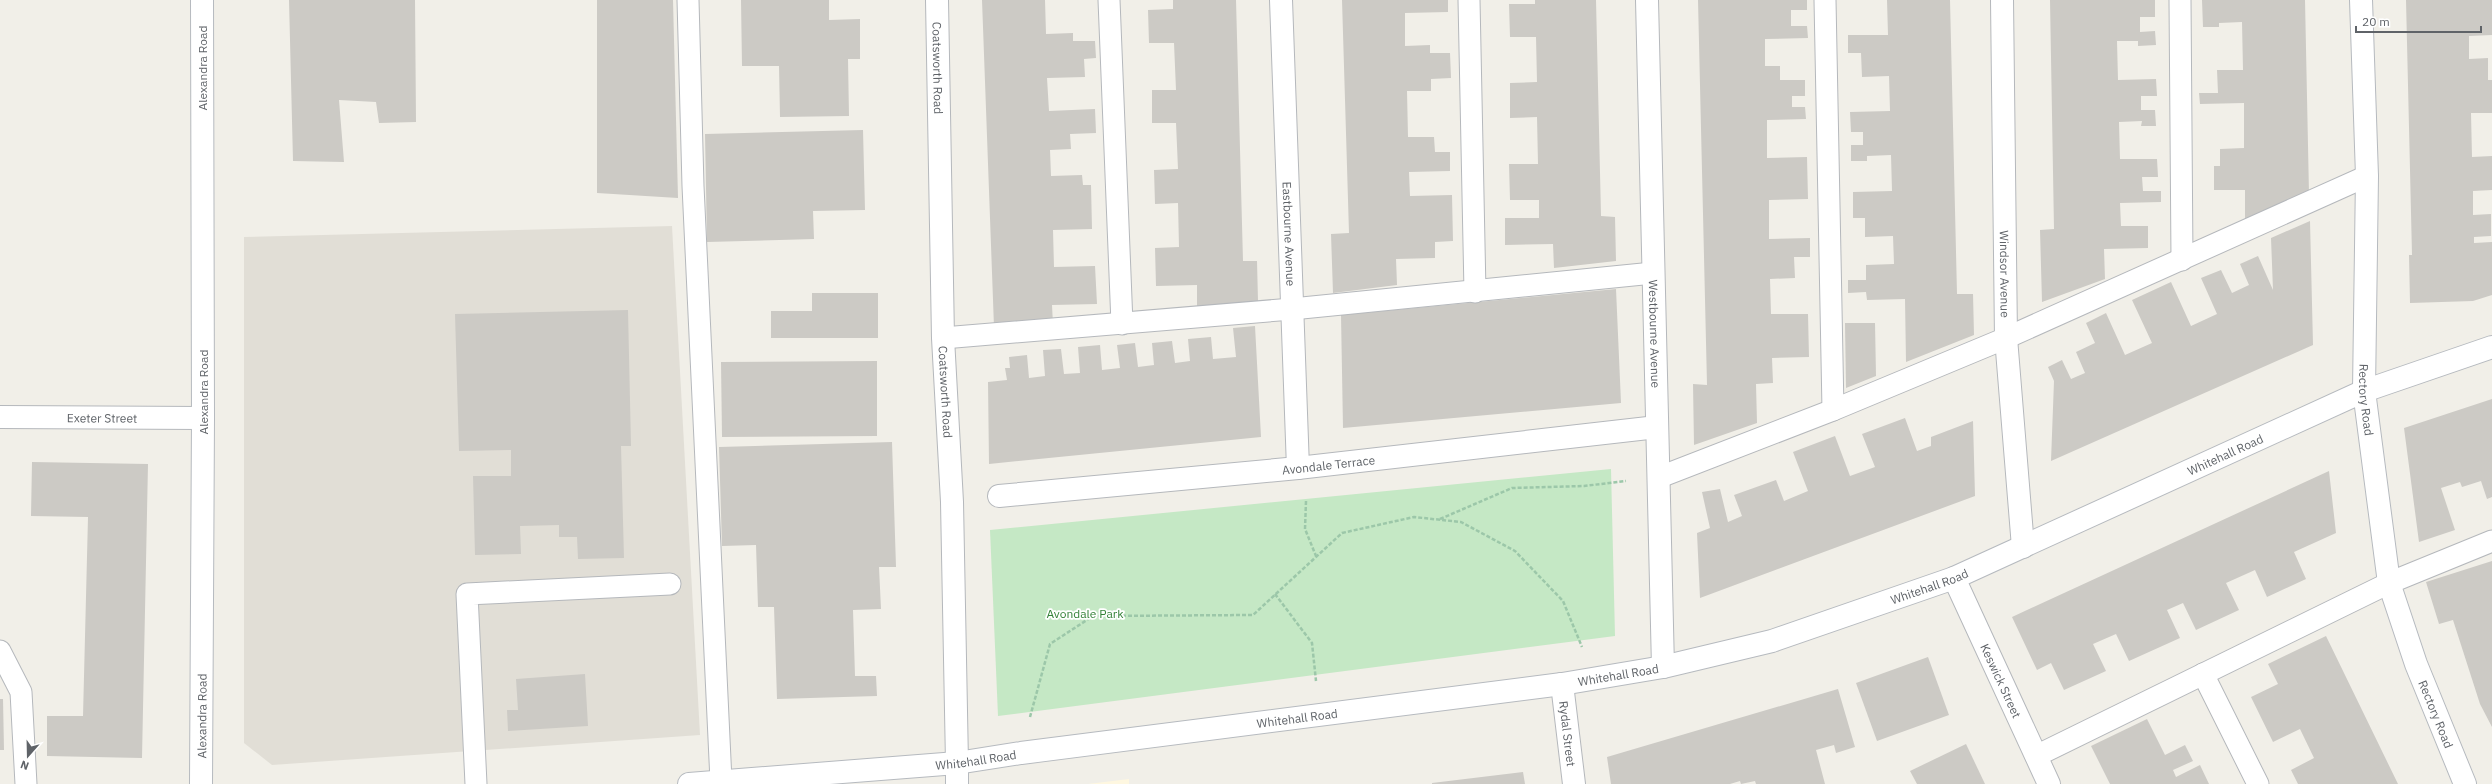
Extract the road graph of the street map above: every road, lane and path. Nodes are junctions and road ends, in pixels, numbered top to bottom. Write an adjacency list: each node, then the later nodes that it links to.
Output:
1 (202, 0): 24 (street, Alexandra Road)
2 (688, 0): 47 (lane)
3 (937, 0): 18 (street, Coatsworth Road)
4 (1109, 0): 17 (lane)
5 (1281, 0): 16 (street, Eastbourne Avenue)
6 (1469, 0): 15 (lane)
7 (1647, 0): 14 (street, Westbourne Avenue)
8 (1825, 0): 22 (lane)
9 (2002, 0): 19 (street, Windsor Avenue)
10 (2180, 0): 13 (lane)
11 (2362, 0): 12 (street, Rectory Road)
12 (2367, 176): 13 (lane); 21 (street, Rectory Road)
13 (2182, 260): 19 (lane)
14 (1653, 273): 15 (lane); 25 (street, Westbourne Avenue)
15 (1475, 292): 16 (lane)
16 (1292, 309): 17 (lane); 27 (street, Eastbourne Avenue)
17 (1122, 324): 18 (lane)
18 (943, 338): 46 (street, Coatsworth Road)
19 (2006, 338): 22 (lane); 32 (street, Windsor Avenue)
20 (2492, 347): 21 (street, Whitehall Road)
21 (2364, 392): 32 (street, Whitehall Road); 35 (street, Rectory Road)
22 (1833, 410): 28 (lane)
23 (0, 417): 24 (street, Exeter Street)
24 (203, 418): 49 (street, Alexandra Road)
25 (1656, 427): 26 (street, Avondale Terrace); 28 (street, Westbourne Avenue)
26 (1325, 465): 27 (street, Avondale Terrace); 33 (path)
27 (1298, 468): 29 (street, Avondale Terrace)
28 (1660, 477): 30 (path); 39 (street, Westbourne Avenue)
29 (999, 496)
30 (1440, 520): 33 (path); 41 (path)
31 (2492, 541): 35 (lane)
32 (2023, 547): 34 (street, Whitehall Road)
33 (1316, 556): 37 (path)
34 (1954, 578): 39 (street, Whitehall Road); 45 (street, Keswick Street)
35 (2389, 583): 40 (lane); 55 (street, Rectory Road)
36 (670, 584): 50 (lane)
37 (1275, 594): 43 (path); 44 (path)
38 (0, 651): 48 (lane)
39 (1663, 667): 41 (street, Whitehall Road)
40 (2203, 674): 45 (lane); 54 (lane)
41 (1594, 677): 42 (street, Whitehall Road)
42 (1562, 684): 43 (street, Whitehall Road); 52 (street, Rydal Street)
43 (1320, 714): 44 (street, Whitehall Road)
44 (1021, 753): 46 (street, Whitehall Road)
45 (2036, 756): 53 (street, Keswick Street)
46 (957, 774): 47 (street, Whitehall Road)
47 (721, 782): 51 (street, Whitehall Road)
48 (26, 784)
49 (201, 784)
50 (476, 784)
51 (689, 784)
52 (1574, 784)
53 (2049, 784)
54 (2258, 784)
55 (2465, 784)

